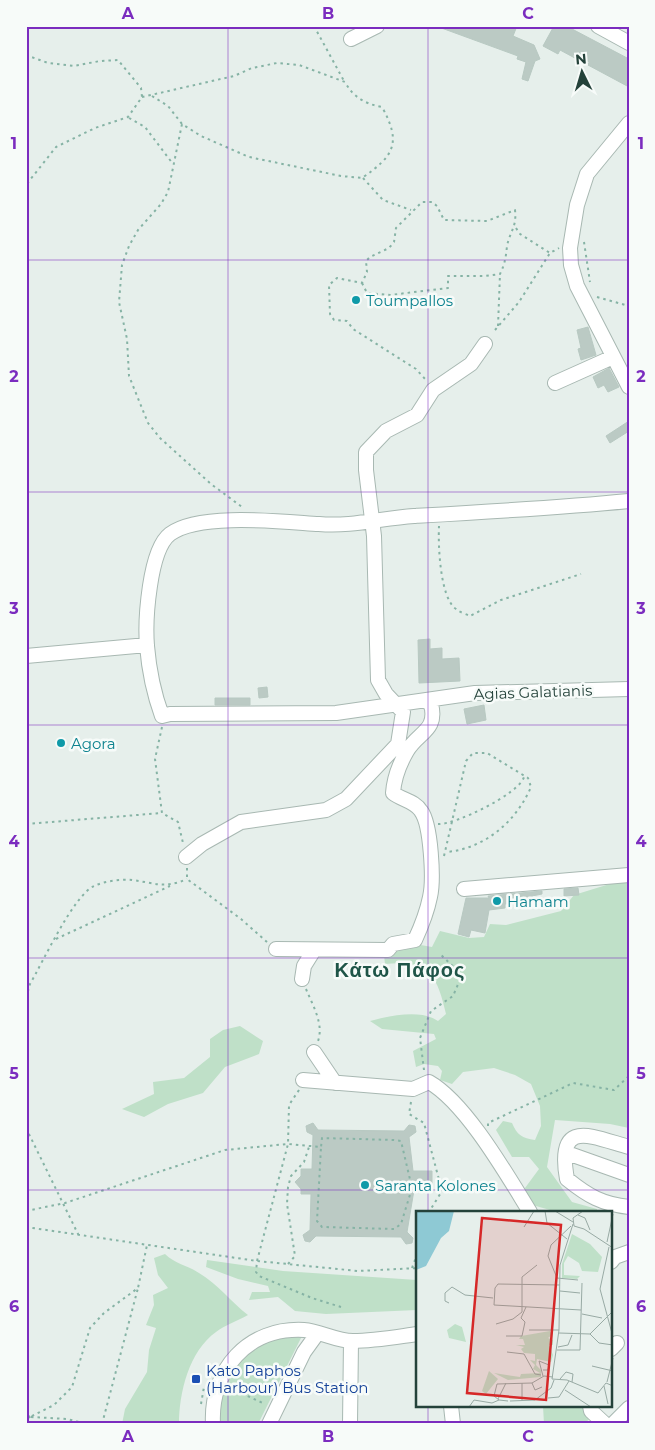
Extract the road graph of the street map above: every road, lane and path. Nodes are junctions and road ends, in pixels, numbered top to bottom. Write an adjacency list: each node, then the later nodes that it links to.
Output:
1 (314, 26): 7 (path)
2 (377, 26): 4 (street)
3 (598, 26): 5 (street)
4 (351, 39)
5 (629, 43)
6 (26, 55): 9 (path)
7 (345, 82): 8 (path); 14 (path)
8 (152, 96): 9 (path); 12 (path)
9 (142, 97): 10 (path)
10 (128, 118): 13 (path); 15 (path)
11 (629, 123): 28 (street)
12 (182, 124): 13 (path); 14 (path)
13 (173, 164): 34 (path)
14 (362, 178): 16 (path)
15 (26, 185)
16 (412, 210): 17 (path); 22 (path)
17 (515, 228): 20 (path); 21 (path)
18 (583, 235): 23 (path)
19 (562, 246): 20 (path)
20 (550, 253): 26 (path)
21 (500, 274): 22 (path); 26 (path)
22 (362, 283): 31 (path)
23 (590, 283)
24 (594, 290): 25 (path)
25 (629, 306)
26 (495, 330): 27 (path)
27 (485, 344): 31 (street)
28 (613, 357): 29 (street); 30 (street)
29 (556, 383)
30 (629, 387)
31 (433, 390): 35 (street)
32 (629, 501): 33 (street)
33 (439, 516): 35 (street); 36 (path)
34 (252, 518): 35 (street); 37 (street)
35 (371, 522): 41 (street)
36 (581, 574)
37 (147, 645): 38 (street); 42 (street)
38 (26, 656)
39 (629, 689): 40 (street, Agias Galatianis)
40 (432, 700): 41 (street, Agias Galatianis); 45 (street)
41 (398, 705): 42 (street, Agias Galatianis); 49 (street)
42 (162, 716): 44 (path)
43 (524, 777): 46 (path); 46 (path); 48 (path)
44 (162, 813): 47 (path); 49 (path)
45 (427, 820): 46 (path); 57 (street)
46 (451, 823): 48 (path)
47 (26, 824)
48 (446, 852): 50 (path)
49 (186, 857): 52 (path)
50 (442, 860)
51 (629, 875): 54 (street)
52 (187, 879): 53 (path); 56 (path)
53 (171, 886): 55 (path); 55 (path)
54 (464, 889)
55 (56, 939): 60 (path)
56 (276, 949): 57 (street)
57 (314, 950): 59 (street)
58 (439, 953): 65 (path)
59 (302, 979): 61 (path)
60 (26, 998)
61 (314, 1052): 64 (street)
62 (629, 1076): 67 (path)
63 (303, 1080): 64 (street); 68 (path)
64 (335, 1083): 65 (street)
65 (419, 1085): 67 (street); 78 (path)
66 (26, 1128): 74 (path)
67 (483, 1140): 79 (street)
68 (288, 1144): 69 (path); 74 (path); 86 (path)
69 (309, 1147): 70 (path); 87 (path)
70 (321, 1147): 70 (path)
71 (629, 1147): 72 (street)
72 (567, 1153): 73 (street); 76 (street)
73 (629, 1175)
74 (65, 1203): 77 (path); 81 (path)
75 (629, 1207): 76 (street)
76 (607, 1209)
77 (26, 1211)
78 (431, 1211)
79 (529, 1211)
80 (26, 1227): 81 (path)
81 (79, 1236): 82 (path)
82 (147, 1245): 86 (path); 90 (path)
83 (612, 1245): 85 (street)
84 (416, 1257): 88 (path)
85 (618, 1257)
86 (257, 1261): 87 (path); 91 (path)
87 (288, 1264): 88 (path)
88 (412, 1268): 89 (path)
89 (416, 1268)
90 (138, 1288): 101 (path); 104 (path)
91 (342, 1307)
92 (317, 1334): 94 (street); 95 (street); 96 (street)
93 (416, 1334): 94 (street)
94 (351, 1341): 107 (street)
95 (217, 1384): 96 (path); 105 (street)
96 (276, 1408): 106 (street)
97 (450, 1408): 108 (street)
98 (590, 1408): 109 (street)
99 (629, 1408): 110 (street)
100 (26, 1410): 101 (path)
101 (27, 1418): 102 (path); 103 (path)
102 (33, 1424)
103 (88, 1424)
104 (102, 1424)
105 (212, 1424)
106 (269, 1424)
107 (350, 1424)
108 (453, 1424)
109 (605, 1424)
110 (613, 1424)

